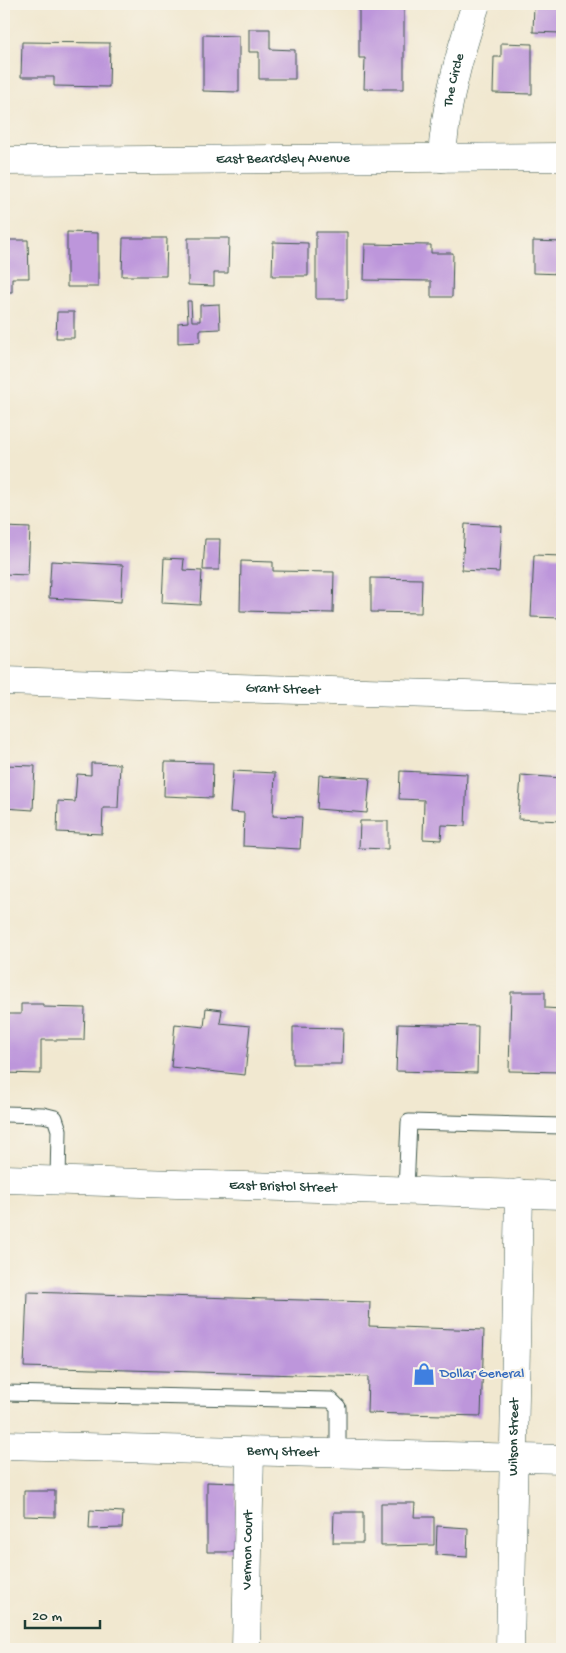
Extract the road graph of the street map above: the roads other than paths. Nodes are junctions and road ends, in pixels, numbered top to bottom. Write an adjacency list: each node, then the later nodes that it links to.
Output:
1 (476, 4): 3 (street, The Circle)
2 (562, 157): 3 (street, East Beardsley Avenue)
3 (442, 158): 4 (street, East Beardsley Avenue)
4 (4, 160)
5 (4, 681): 6 (street, Grant Street)
6 (562, 698)
7 (4, 1114): 10 (lane)
8 (562, 1126): 11 (lane)
9 (4, 1179): 10 (street, East Bristol Street)
10 (58, 1180): 11 (street, East Bristol Street)
11 (406, 1190): 12 (street, East Bristol Street)
12 (519, 1193): 13 (street, East Bristol Street); 18 (street, Wilson Street)
13 (562, 1195)
14 (4, 1393): 17 (lane)
15 (4, 1445): 16 (street, Berry Street)
16 (250, 1452): 17 (street, Berry Street); 20 (street, Vermon Court)
17 (338, 1454): 18 (street, Berry Street)
18 (515, 1459): 19 (street, Berry Street); 21 (street, Wilson Street)
19 (562, 1459)
20 (246, 1649)
21 (510, 1649)

